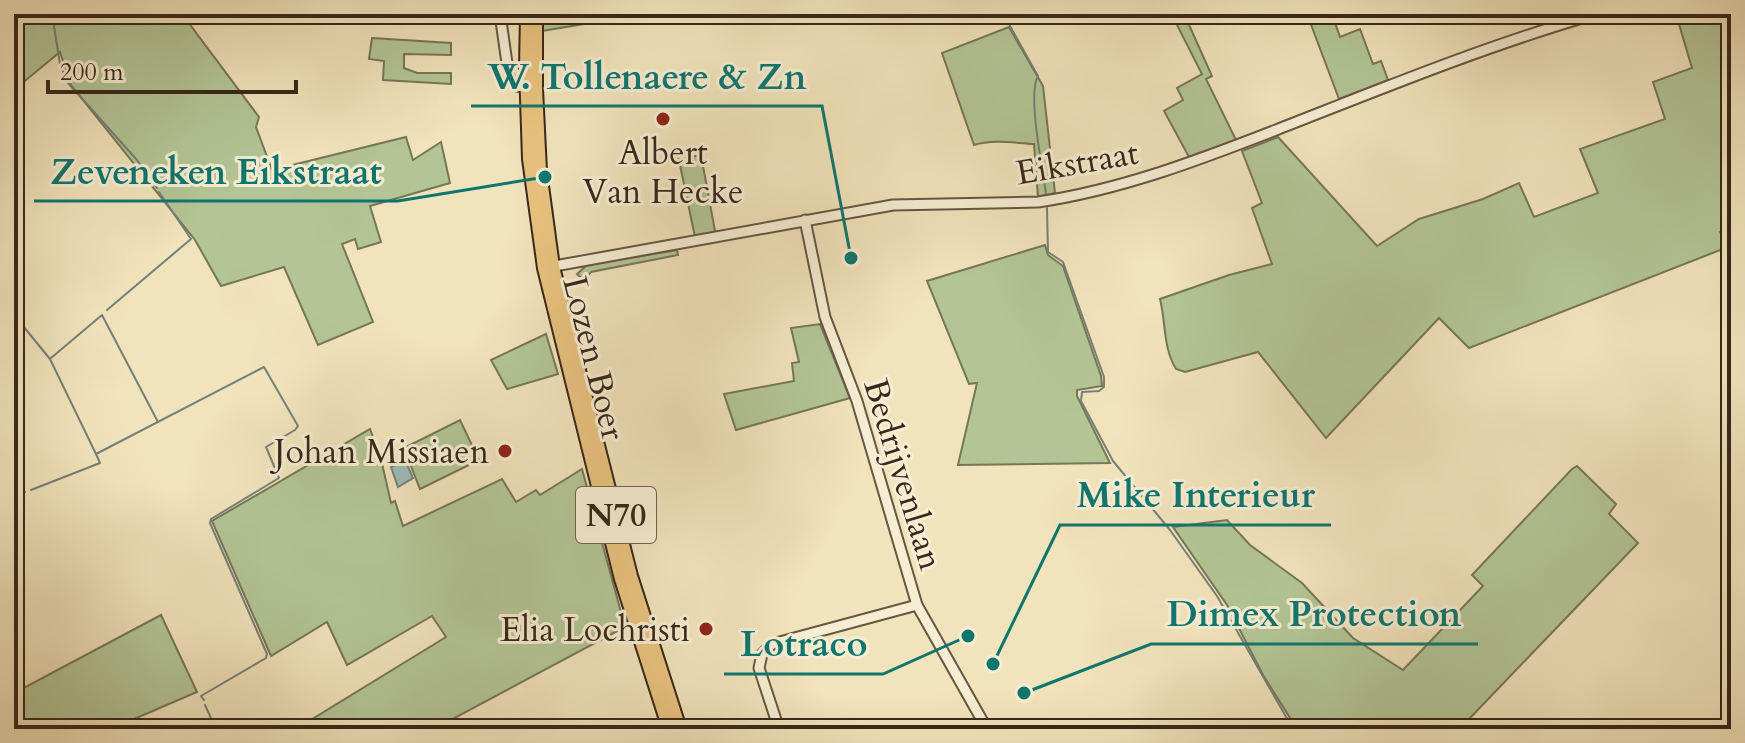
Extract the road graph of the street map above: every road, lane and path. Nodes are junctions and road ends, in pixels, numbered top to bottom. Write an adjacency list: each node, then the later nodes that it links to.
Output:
1 (500, 14): 5 (street)
2 (527, 14): 6 (main road, N70)
3 (536, 14): 6 (main road, N70)
4 (1596, 14): 8 (street, Eikstraat)
5 (508, 66): 6 (street); 7 (street)
6 (530, 69): 7 (main road, N70)
7 (531, 88): 9 (main road, N70)
8 (805, 220): 9 (street, Eikstraat); 10 (street, Bedrijvenlaan)
9 (548, 267): 11 (main road, Lozen Boer / N70); 12 (main road, Lozen Boer / N70)
10 (917, 605): 13 (street); 14 (street, Bedrijvenlaan)
11 (669, 729)
12 (680, 729)
13 (779, 729)
14 (987, 729)

